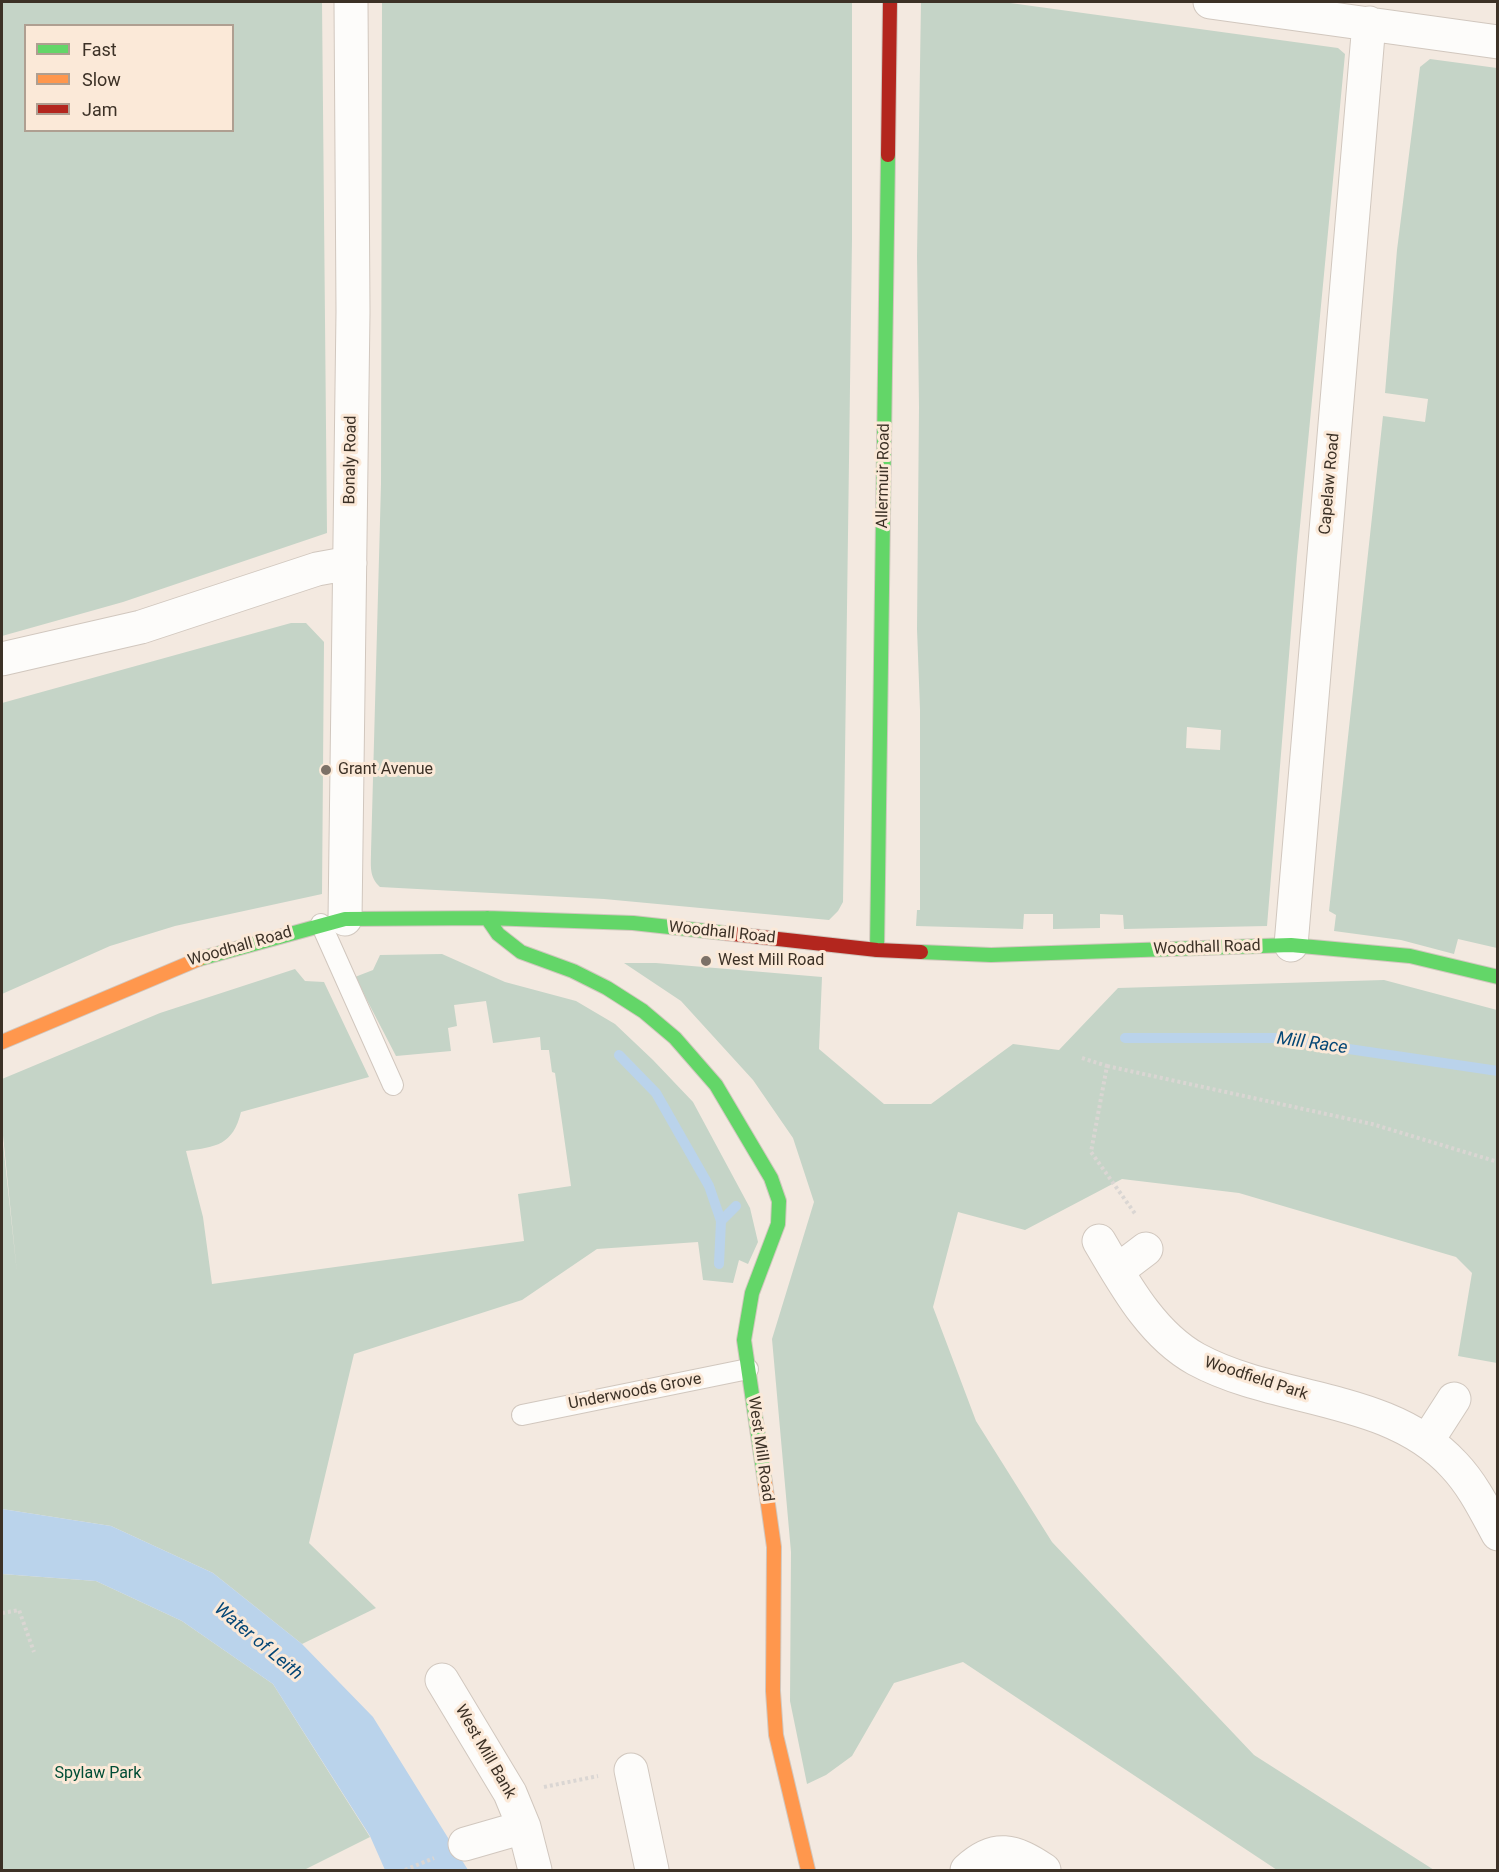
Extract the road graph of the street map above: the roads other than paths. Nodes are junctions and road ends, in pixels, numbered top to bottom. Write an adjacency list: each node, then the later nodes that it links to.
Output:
1 (351, 2): 6 (street, Bonaly Road)
2 (890, 2): 11 (street, Allermuir Road)
3 (1210, 2): 4 (street)
4 (1369, 23): 5 (street); 10 (street, Capelaw Road)
5 (1497, 42)
6 (350, 562): 7 (street); 9 (street, Bonaly Road)
7 (2, 659)
8 (487, 918): 9 (street, Woodhall Road); 11 (street, Woodhall Road); 18 (street, West Mill Road)
9 (333, 922): 13 (street, Woodhall Road); 14 (lane)
10 (1291, 945): 11 (street, Woodhall Road); 12 (street, Woodhall Road)
11 (877, 950)
12 (1497, 977)
13 (2, 1042)
14 (393, 1085)
15 (1099, 1240): 17 (street, Woodfield Park)
16 (1146, 1249): 17 (street)
17 (1117, 1271): 21 (street, Woodfield Park)
18 (748, 1369): 20 (lane, Underwoods Grove); 29 (street, West Mill Road)
19 (1454, 1399): 21 (street)
20 (522, 1415)
21 (1427, 1441): 22 (street, Woodfield Park)
22 (1497, 1534)
23 (442, 1680): 25 (street, West Mill Bank)
24 (631, 1770): 28 (street)
25 (524, 1827): 26 (street); 27 (street, West Mill Bank)
26 (465, 1844)
27 (535, 1870)
28 (652, 1870)
29 (808, 1870)
30 (966, 1870): 31 (street)
31 (1044, 1870)

